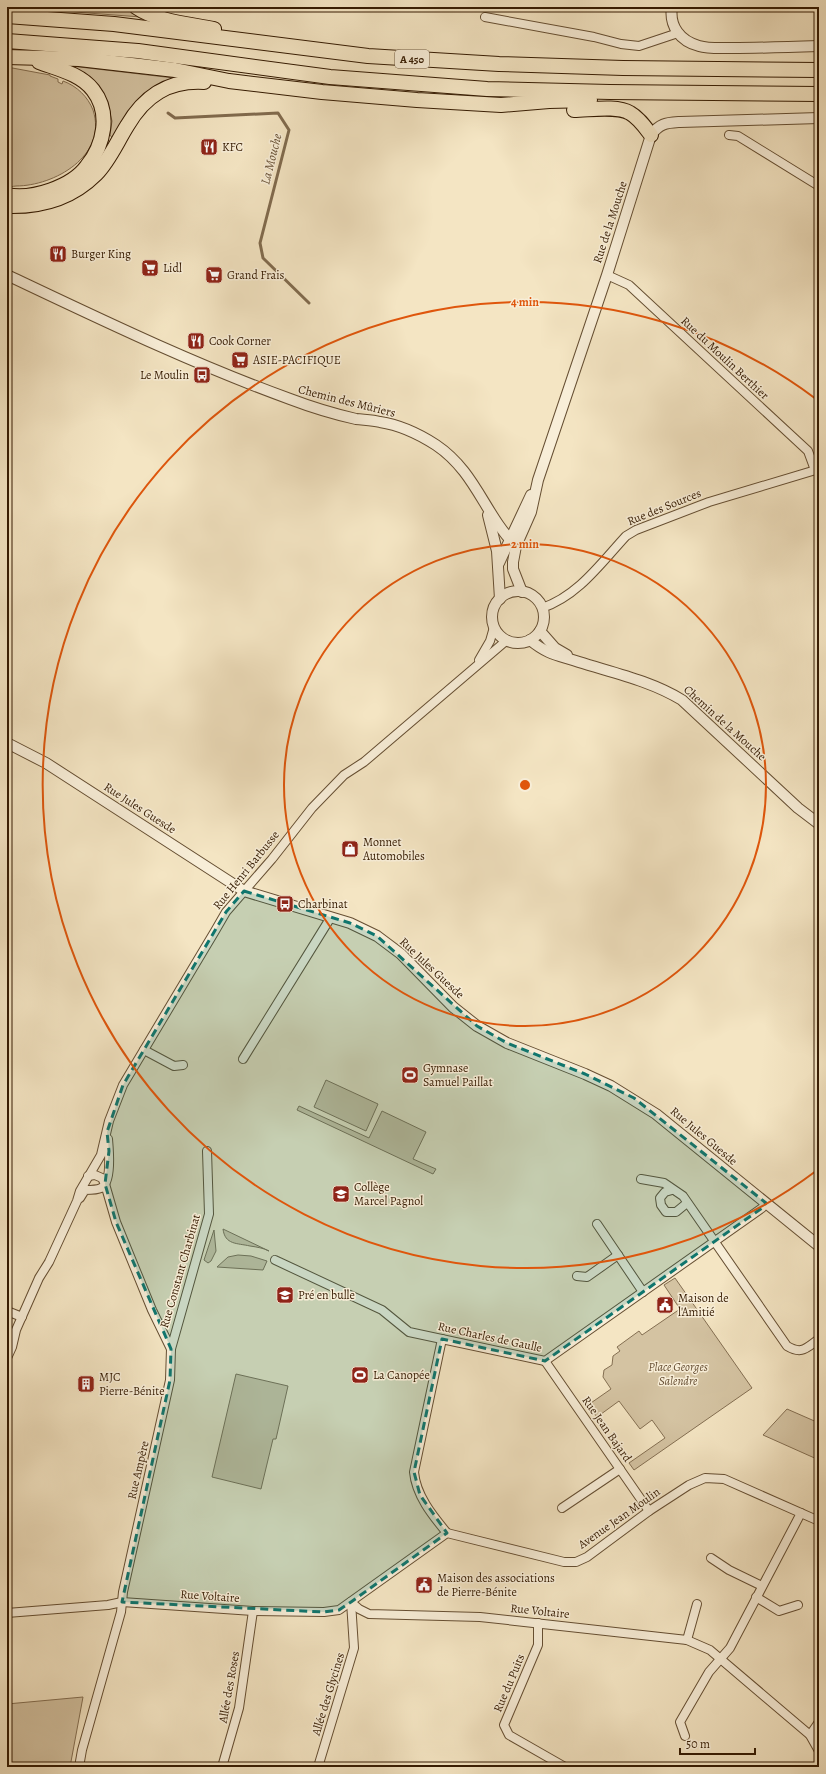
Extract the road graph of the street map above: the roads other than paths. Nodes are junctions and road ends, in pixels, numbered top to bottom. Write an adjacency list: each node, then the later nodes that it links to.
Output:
1 (136, 7): 7 (highway)
2 (672, 7): 5 (street)
3 (7, 16): 7 (highway, A 450)
4 (485, 17): 5 (street)
5 (678, 33): 8 (street)
6 (7, 40): 13 (highway, A 450)
7 (244, 42): 11 (highway, A 450)
8 (819, 46)
9 (7, 57): 10 (highway)
10 (26, 58): 12 (highway); 20 (highway)
11 (819, 70)
12 (229, 81): 15 (highway); 21 (highway)
13 (610, 92): 14 (highway, A 450); 15 (highway)
14 (819, 94)
15 (501, 105): 17 (highway)
16 (819, 118): 17 (street)
17 (651, 135): 23 (street, Rue de la Mouche)
18 (728, 135): 19 (street)
19 (819, 186)
20 (7, 195)
21 (7, 206)
22 (7, 275): 25 (street, Chemin des Mûriers)
23 (607, 275): 24 (street, Rue du Moulin Berthier); 26 (street, Rue de la Mouche)
24 (817, 469): 30 (street, Rue des Sources)
25 (485, 501): 26 (street, Chemin des Mûriers); 27 (street, Chemin des Mûriers)
26 (513, 543): 27 (street, Rue de la Mouche); 28 (street, Rue de la Mouche)
27 (498, 564): 29 (street, Chemin des Mûriers)
28 (522, 592): 29 (street); 30 (street)
29 (500, 598): 31 (street)
30 (542, 608): 32 (street)
31 (494, 627): 33 (street); 36 (street, Rue Henri Barbusse)
32 (540, 631): 34 (street); 35 (street, Chemin de la Mouche)
33 (507, 640): 34 (street); 36 (street, Rue Henri Barbusse)
34 (530, 640): 35 (street, Chemin de la Mouche)
35 (576, 660): 38 (street, Chemin de la Mouche)
36 (469, 673): 39 (street, Rue Henri Barbusse)
37 (7, 743): 39 (street, Rue Jules Guesde)
38 (819, 824)
39 (244, 891): 40 (street, Rue Jules Guesde); 41 (street, Rue Henri Barbusse)
40 (331, 917): 42 (street); 52 (street, Rue Jules Guesde)
41 (144, 1050): 43 (street); 44 (street, Rue Henri Barbusse)
42 (243, 1059)
43 (183, 1065)
44 (107, 1132): 46 (street, Rue Henri Barbusse); 48 (street, Rue Henri Barbusse)
45 (207, 1151): 64 (street, Rue Constant Charbinat)
46 (88, 1176): 48 (street); 50 (street, Rue Henri Barbusse)
47 (641, 1179): 49 (street)
48 (105, 1184): 50 (street, Rue Henri Barbusse); 64 (street, Rue Ampère)
49 (672, 1190): 51 (street); 51 (street)
50 (77, 1201): 61 (street, Rue Henri Barbusse)
51 (687, 1203): 54 (street)
52 (766, 1203): 54 (street, Rue Charles de Gaulle); 55 (street, Rue Jules Guesde)
53 (597, 1224): 56 (street)
54 (713, 1242): 59 (street, Rue Charles de Gaulle); 63 (street)
55 (819, 1246)
56 (618, 1255): 58 (street); 59 (street)
57 (275, 1260): 62 (street, Rue Charles de Gaulle)
58 (577, 1276)
59 (643, 1292): 66 (street, Rue Charles de Gaulle)
60 (7, 1311): 61 (street)
61 (22, 1317): 65 (street, Rue Henri Barbusse)
62 (442, 1339): 66 (street, Rue Charles de Gaulle); 72 (street)
63 (819, 1339)
64 (171, 1349): 76 (street, Rue Ampère)
65 (7, 1358)
66 (545, 1361): 67 (street, Rue Jean Bajard)
67 (620, 1469): 68 (street); 69 (street, Rue Jean Bajard)
68 (562, 1508)
69 (649, 1511): 70 (street, Avenue Jean Moulin); 72 (street, Avenue Jean Moulin)
70 (800, 1513): 71 (street, Avenue Jean Moulin); 74 (street)
71 (819, 1521)
72 (447, 1532): 77 (street)
73 (711, 1558): 74 (street)
74 (762, 1586): 75 (street)
75 (756, 1597): 79 (street); 84 (street)
76 (122, 1602): 80 (street, Rue Voltaire); 81 (street, Rue Voltaire); 89 (street, Rue Ampère)
77 (351, 1602): 80 (street, Rue Voltaire); 82 (street, Rue Voltaire); 91 (street, Allée des Glycines)
78 (697, 1604): 83 (street)
79 (798, 1605)
80 (253, 1610): 90 (street, Allée des Roses)
81 (7, 1613)
82 (538, 1623): 83 (street, Rue Voltaire); 92 (street, Rue du Puits)
83 (687, 1640): 84 (street, Rue Voltaire)
84 (720, 1659): 86 (street, Rue Voltaire); 87 (street)
85 (819, 1722): 86 (street)
86 (810, 1735): 88 (street, Rue Voltaire)
87 (685, 1736)
88 (819, 1751)
89 (79, 1767)
90 (222, 1767)
91 (318, 1767)
92 (565, 1767)

